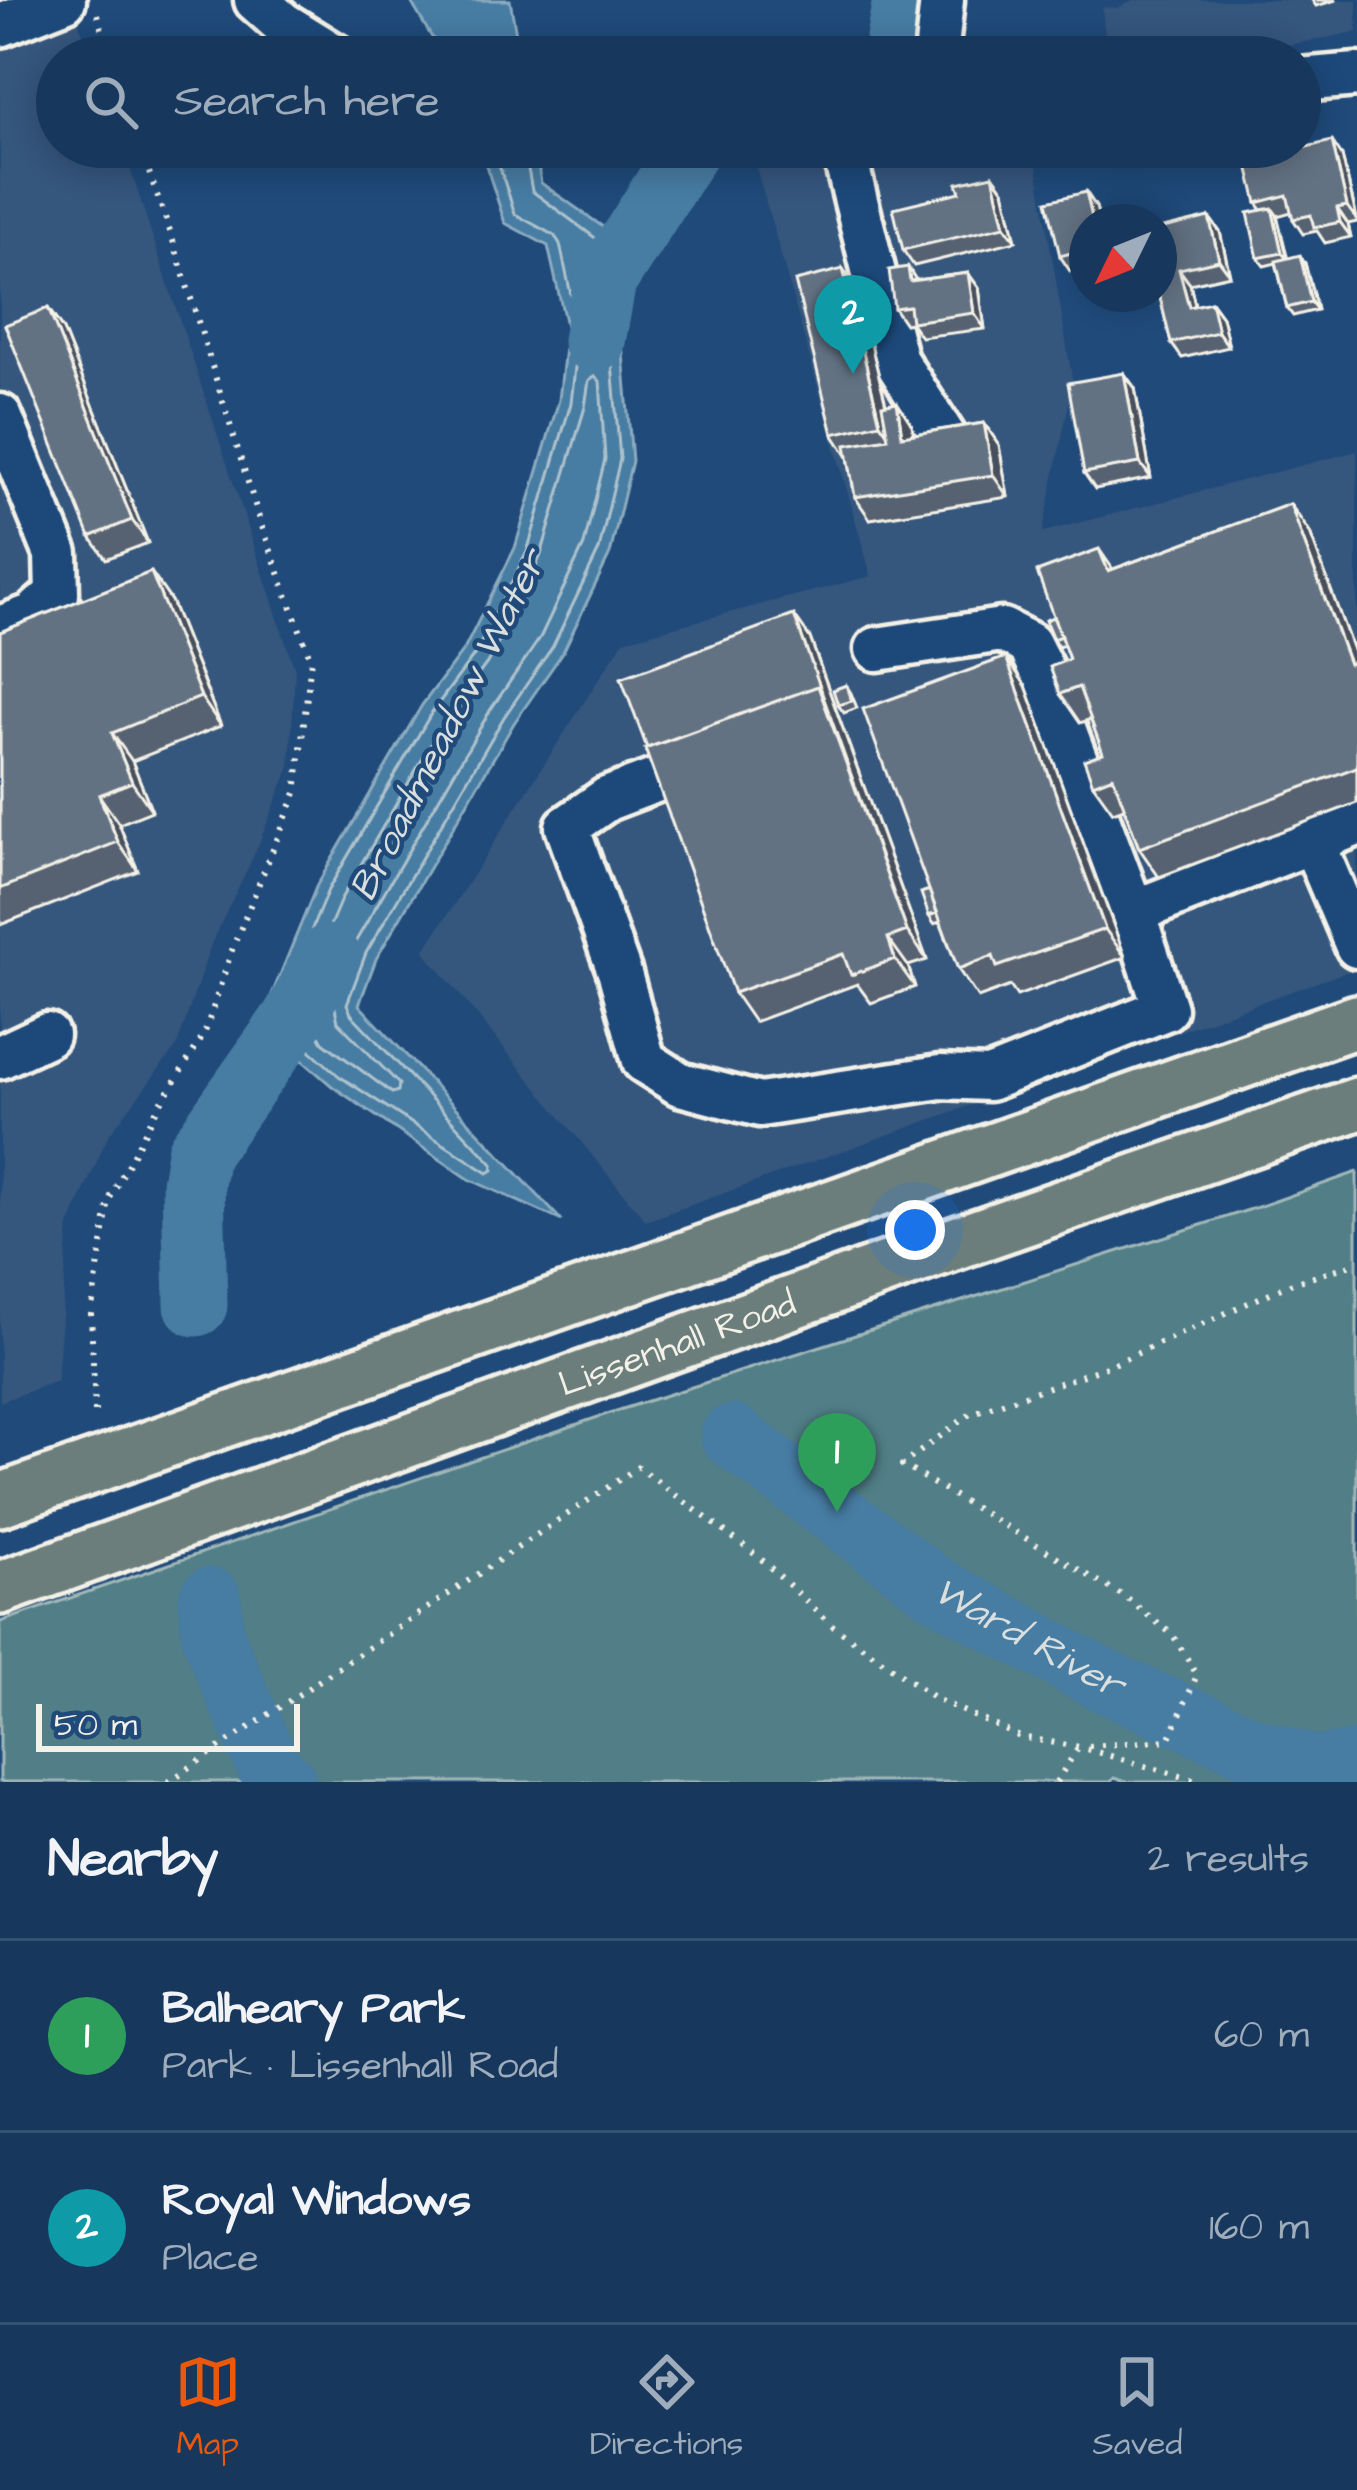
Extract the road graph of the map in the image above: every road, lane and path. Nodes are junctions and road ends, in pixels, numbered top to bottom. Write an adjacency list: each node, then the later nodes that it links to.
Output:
1 (64, 0): 5 (street)
2 (95, 0): 6 (path)
3 (256, 0): 7 (street)
4 (942, 0): 8 (street)
5 (0, 25)
6 (103, 36)
7 (303, 36)
8 (938, 36)
9 (1357, 75): 10 (street)
10 (1321, 78)
11 (147, 168): 27 (path)
12 (848, 168): 14 (street)
13 (0, 416): 15 (street)
14 (951, 447)
15 (0, 628)
16 (877, 649): 20 (street)
17 (665, 777): 20 (street)
18 (1357, 824): 19 (street)
19 (1313, 842): 20 (street); 21 (street)
20 (1133, 912)
21 (1357, 946)
22 (1357, 1021): 28 (main road, Lissenhall Road)
23 (46, 1035): 24 (street)
24 (0, 1057)
25 (1357, 1103): 29 (main road, Lissenhall Road)
26 (1357, 1263): 30 (path)
27 (95, 1412)
28 (0, 1500)
29 (0, 1588)
30 (1079, 1747): 31 (path); 32 (path); 33 (path)
31 (170, 1781)
32 (1056, 1782)
33 (1202, 1782)

